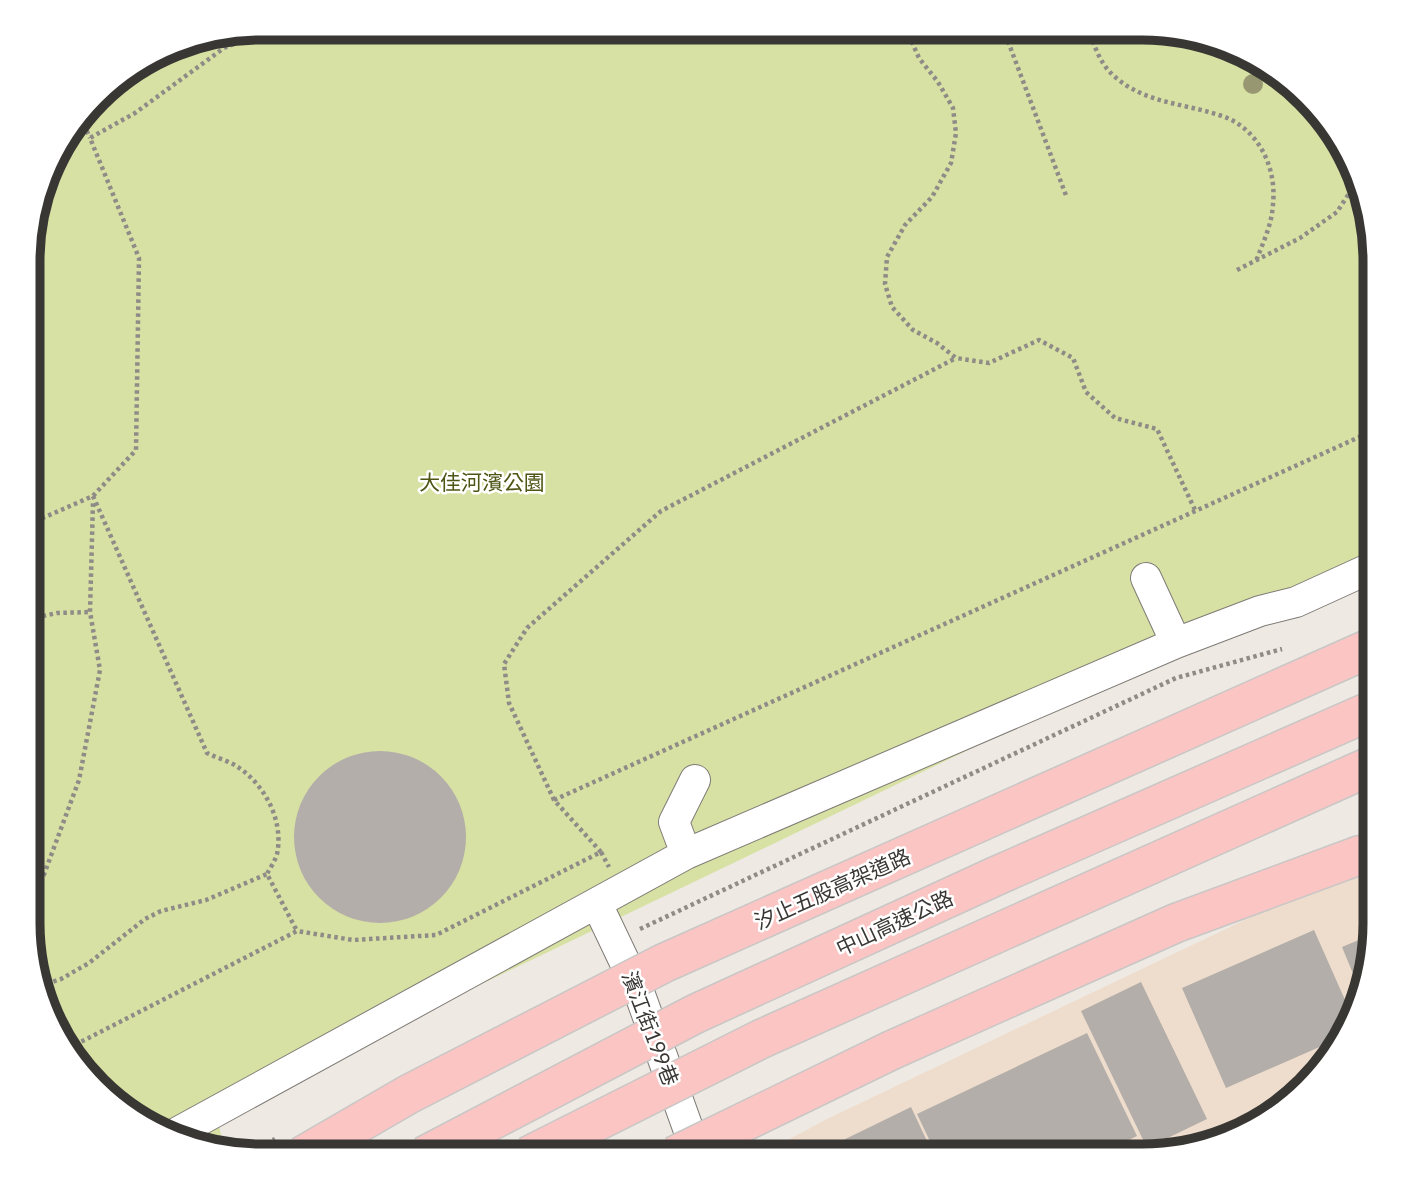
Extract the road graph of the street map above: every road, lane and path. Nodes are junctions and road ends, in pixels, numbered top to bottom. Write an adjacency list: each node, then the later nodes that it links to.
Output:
1 (240, 41): 6 (path)
2 (911, 41): 11 (path)
3 (1008, 41): 8 (path)
4 (1092, 41): 9 (path)
5 (85, 127): 6 (path)
6 (90, 138): 13 (path)
7 (1351, 191): 9 (path)
8 (1067, 198)
9 (1256, 261): 10 (path)
10 (1237, 270)
11 (956, 358): 14 (path); 25 (path)
12 (1362, 436): 14 (path)
13 (93, 496): 15 (path); 18 (path); 29 (path)
14 (1195, 510): 25 (path)
15 (40, 519)
16 (1362, 572): 20 (lane)
17 (1146, 578): 20 (lane)
18 (90, 612): 19 (path); 30 (path)
19 (41, 617)
20 (1176, 643): 27 (lane)
21 (1363, 652): 36 (highway, 汐止五股高架道路, bridge)
22 (1363, 714): 37 (highway, 中山高速公路, bridge)
23 (1363, 769): 38 (highway, bridge)
24 (695, 780): 27 (lane)
25 (554, 800): 26 (path)
26 (601, 852): 31 (path); 32 (path)
27 (686, 854): 31 (lane)
28 (1363, 855): 40 (highway, bridge)
29 (267, 874): 32 (path); 33 (path)
30 (41, 883)
31 (608, 898): 35 (lane); 39 (lane, 濱江街199巷)
32 (297, 932): 34 (path)
33 (49, 983)
34 (76, 1044)
35 (183, 1129)
36 (323, 1144)
37 (447, 1144)
38 (553, 1144)
39 (694, 1144)
40 (700, 1144)

